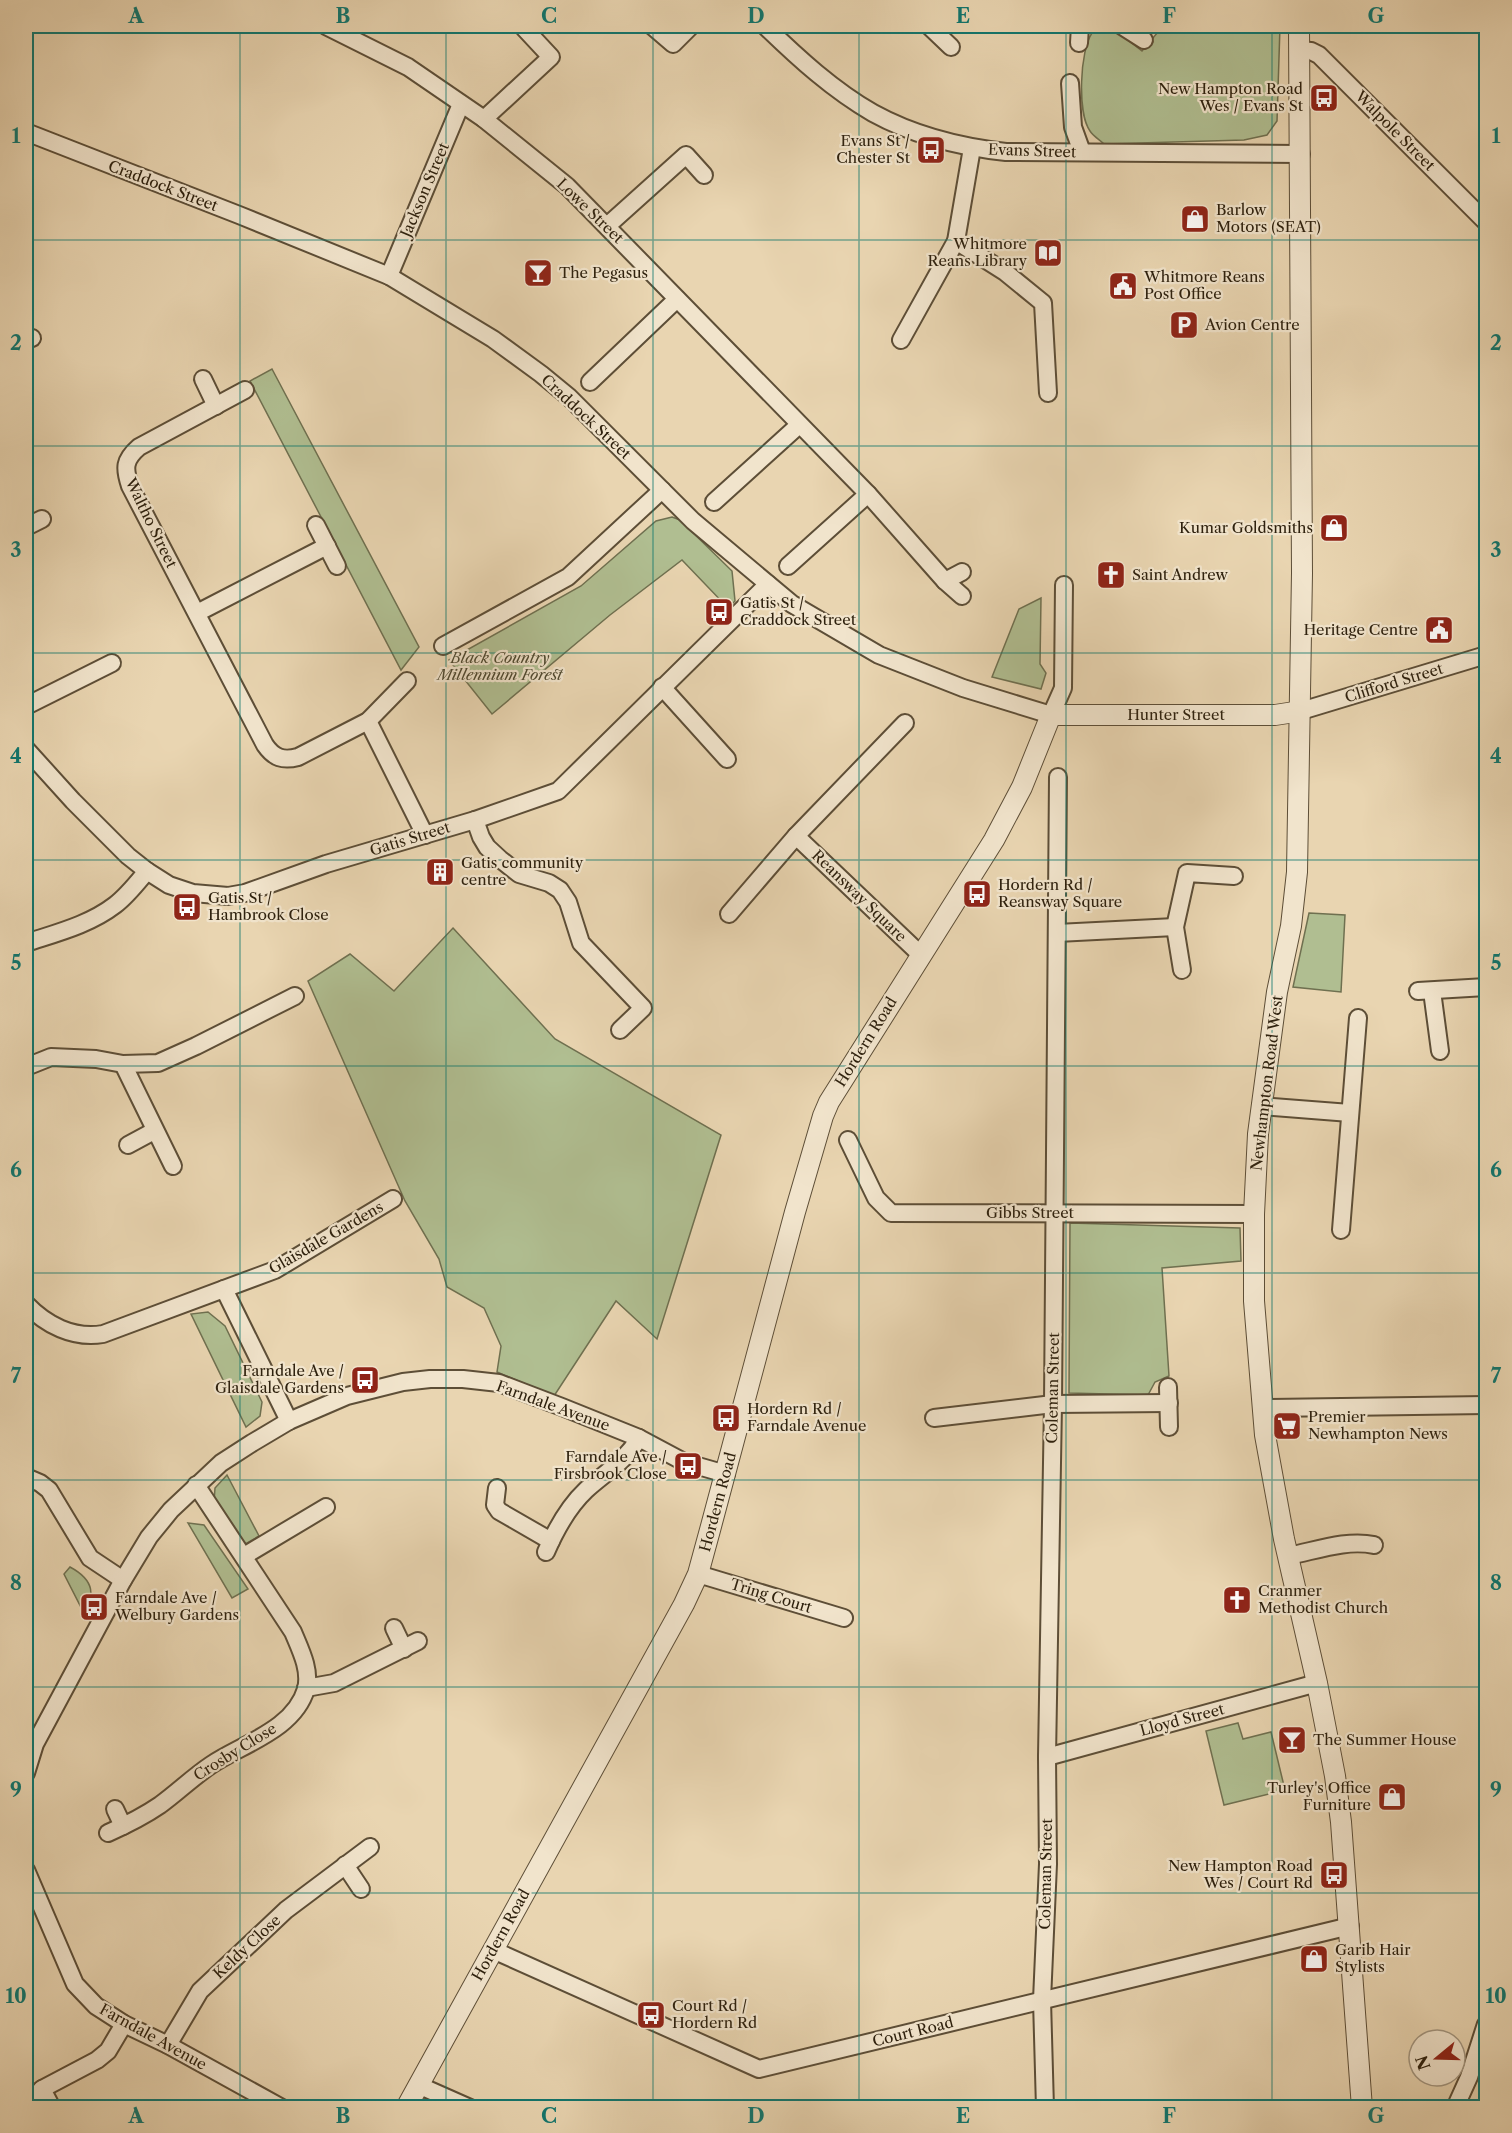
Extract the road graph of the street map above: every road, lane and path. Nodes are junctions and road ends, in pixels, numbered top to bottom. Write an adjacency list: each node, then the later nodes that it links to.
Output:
1 (652, 26): 2 (street)
2 (692, 26)
3 (929, 26): 12 (street)
4 (1080, 26): 11 (street)
5 (1122, 26): 10 (street)
6 (1299, 26): 13 (street, Newhampton Road West)
7 (333, 27): 15 (street, Lowe Street)
8 (524, 28): 16 (street)
9 (773, 28): 18 (street, Evans Street)
10 (1144, 40)
11 (1079, 43)
12 (951, 47)
13 (1299, 51): 20 (street, Newhampton Road West); 22 (street, Walpole Street)
14 (1070, 83): 19 (street)
15 (461, 104): 16 (street, Lowe Street); 25 (street, Jackson Street)
16 (483, 119): 23 (street, Lowe Street)
17 (26, 132): 25 (street, Craddock Street)
18 (972, 148): 19 (street, Evans Street); 24 (street)
19 (1082, 152): 20 (street, Evans Street)
20 (1301, 154): 55 (street, Newhampton Road West)
21 (704, 175): 23 (street)
22 (1486, 222)
23 (607, 226): 26 (street, Lowe Street)
24 (956, 241): 27 (street); 31 (street)
25 (389, 276): 34 (street, Craddock Street)
26 (677, 299): 29 (street); 33 (street, Lowe Street)
27 (901, 340)
28 (203, 379): 32 (street)
29 (590, 382)
30 (245, 390): 32 (street, Waltho Street)
31 (1048, 393)
32 (216, 406): 48 (street, Waltho Street)
33 (799, 425): 35 (street, Lowe Street); 36 (street)
34 (662, 490): 45 (street, Craddock Street); 49 (street)
35 (868, 494): 42 (street); 44 (street, Lowe Street)
36 (714, 502)
37 (42, 519): 39 (street)
38 (316, 525): 40 (street)
39 (26, 527)
40 (327, 546): 41 (street); 48 (street)
41 (337, 566)
42 (788, 566)
43 (962, 572): 44 (street)
44 (945, 581): 47 (street, Lowe Street)
45 (768, 584): 53 (street, Gatis Street); 56 (street, Craddock Street)
46 (1064, 585): 56 (street)
47 (962, 596)
48 (196, 613): 57 (street, Waltho Street)
49 (443, 646)
50 (1486, 655): 55 (street, Clifford Street)
51 (112, 663): 54 (street)
52 (407, 681): 57 (street, Waltho Street)
53 (662, 687): 60 (street); 62 (street, Gatis Street)
54 (26, 706)
55 (1301, 711): 56 (street, Hunter Street); 80 (street, Newhampton Road West)
56 (1051, 715): 71 (street, Hordern Road)
57 (368, 721): 63 (street)
58 (905, 723): 64 (street)
59 (26, 749): 65 (street, Gatis Street)
60 (727, 759)
61 (1058, 777): 69 (street, Coleman Street)
62 (474, 820): 63 (street, Gatis Street); 76 (street)
63 (425, 835): 65 (street, Gatis Street)
64 (796, 836): 67 (street); 71 (street, Reansway Square)
65 (147, 871): 70 (street)
66 (1234, 876): 68 (street)
67 (729, 914)
68 (1174, 927): 69 (street); 72 (street)
69 (1057, 933): 87 (street, Coleman Street)
70 (26, 943)
71 (921, 955): 99 (street, Hordern Road)
72 (1182, 970)
73 (1486, 987): 77 (street)
74 (295, 996): 78 (street)
75 (1358, 1018): 81 (street)
76 (620, 1030)
77 (1440, 1051)
78 (123, 1064): 79 (street); 82 (street)
79 (26, 1067)
80 (1261, 1106): 81 (street); 88 (street, Newhampton Road West)
81 (1350, 1113): 89 (street)
82 (154, 1131): 84 (street); 85 (street)
83 (848, 1140): 87 (street, Gibbs Street)
84 (128, 1145)
85 (173, 1166)
86 (393, 1199): 90 (street, Glaisdale Gardens)
87 (1054, 1213): 88 (street, Gibbs Street); 92 (street, Coleman Street)
88 (1254, 1214): 94 (street, Newhampton Road West)
89 (1341, 1230)
90 (224, 1289): 91 (street, Glaisdale Gardens); 96 (street)
91 (26, 1304)
92 (1053, 1404): 95 (street); 97 (street); 113 (street, Coleman Street)
93 (1486, 1405): 94 (street)
94 (1262, 1408): 106 (street, Newhampton Road West)
95 (934, 1418)
96 (289, 1421): 98 (street, Farndale Avenue); 101 (street, Farndale Avenue)
97 (1169, 1427)
98 (639, 1438): 99 (street, Farndale Avenue); 102 (street)
99 (726, 1474): 107 (street, Hordern Road)
100 (26, 1477): 108 (street)
101 (196, 1485): 105 (street); 108 (street, Farndale Avenue)
102 (497, 1488)
103 (326, 1507): 105 (street)
104 (1374, 1545): 106 (street)
105 (244, 1556): 112 (street)
106 (1288, 1556): 111 (street, Newhampton Road West)
107 (698, 1574): 109 (street, Tring Court); 124 (street, Hordern Road)
108 (123, 1580): 114 (street, Farndale Avenue)
109 (844, 1618)
110 (394, 1628): 112 (street)
111 (1317, 1683): 113 (street, Lloyd Street); 123 (street, Newhampton Road West)
112 (306, 1688): 116 (street, Crosby Close)
113 (1047, 1756): 125 (street, Coleman Street)
114 (26, 1773)
115 (115, 1809): 116 (street)
116 (123, 1826): 117 (street, Crosby Close)
117 (108, 1833)
118 (370, 1847): 119 (street, Keldy Close)
119 (345, 1864): 121 (street); 128 (street, Keldy Close)
120 (26, 1870): 122 (street, Farndale Avenue)
121 (361, 1889)
122 (33, 1911): 126 (street, Farndale Avenue)
123 (1350, 1926): 125 (street, Court Road); 137 (street, Newhampton Road West)
124 (493, 1950): 125 (street, Court Road); 129 (street, Hordern Road)
125 (1042, 2000): 136 (street, Coleman Street)
126 (124, 2024): 128 (street, Farndale Avenue); 130 (street)
127 (1486, 2024): 138 (street)
128 (168, 2045): 133 (street, Farndale Avenue)
129 (418, 2085): 134 (street, Hordern Road); 135 (street)
130 (42, 2089): 131 (street); 132 (street)
131 (26, 2106)
132 (52, 2108)
133 (282, 2108)
134 (406, 2108)
135 (470, 2108)
136 (1045, 2108)
137 (1362, 2108)
138 (1455, 2108)

